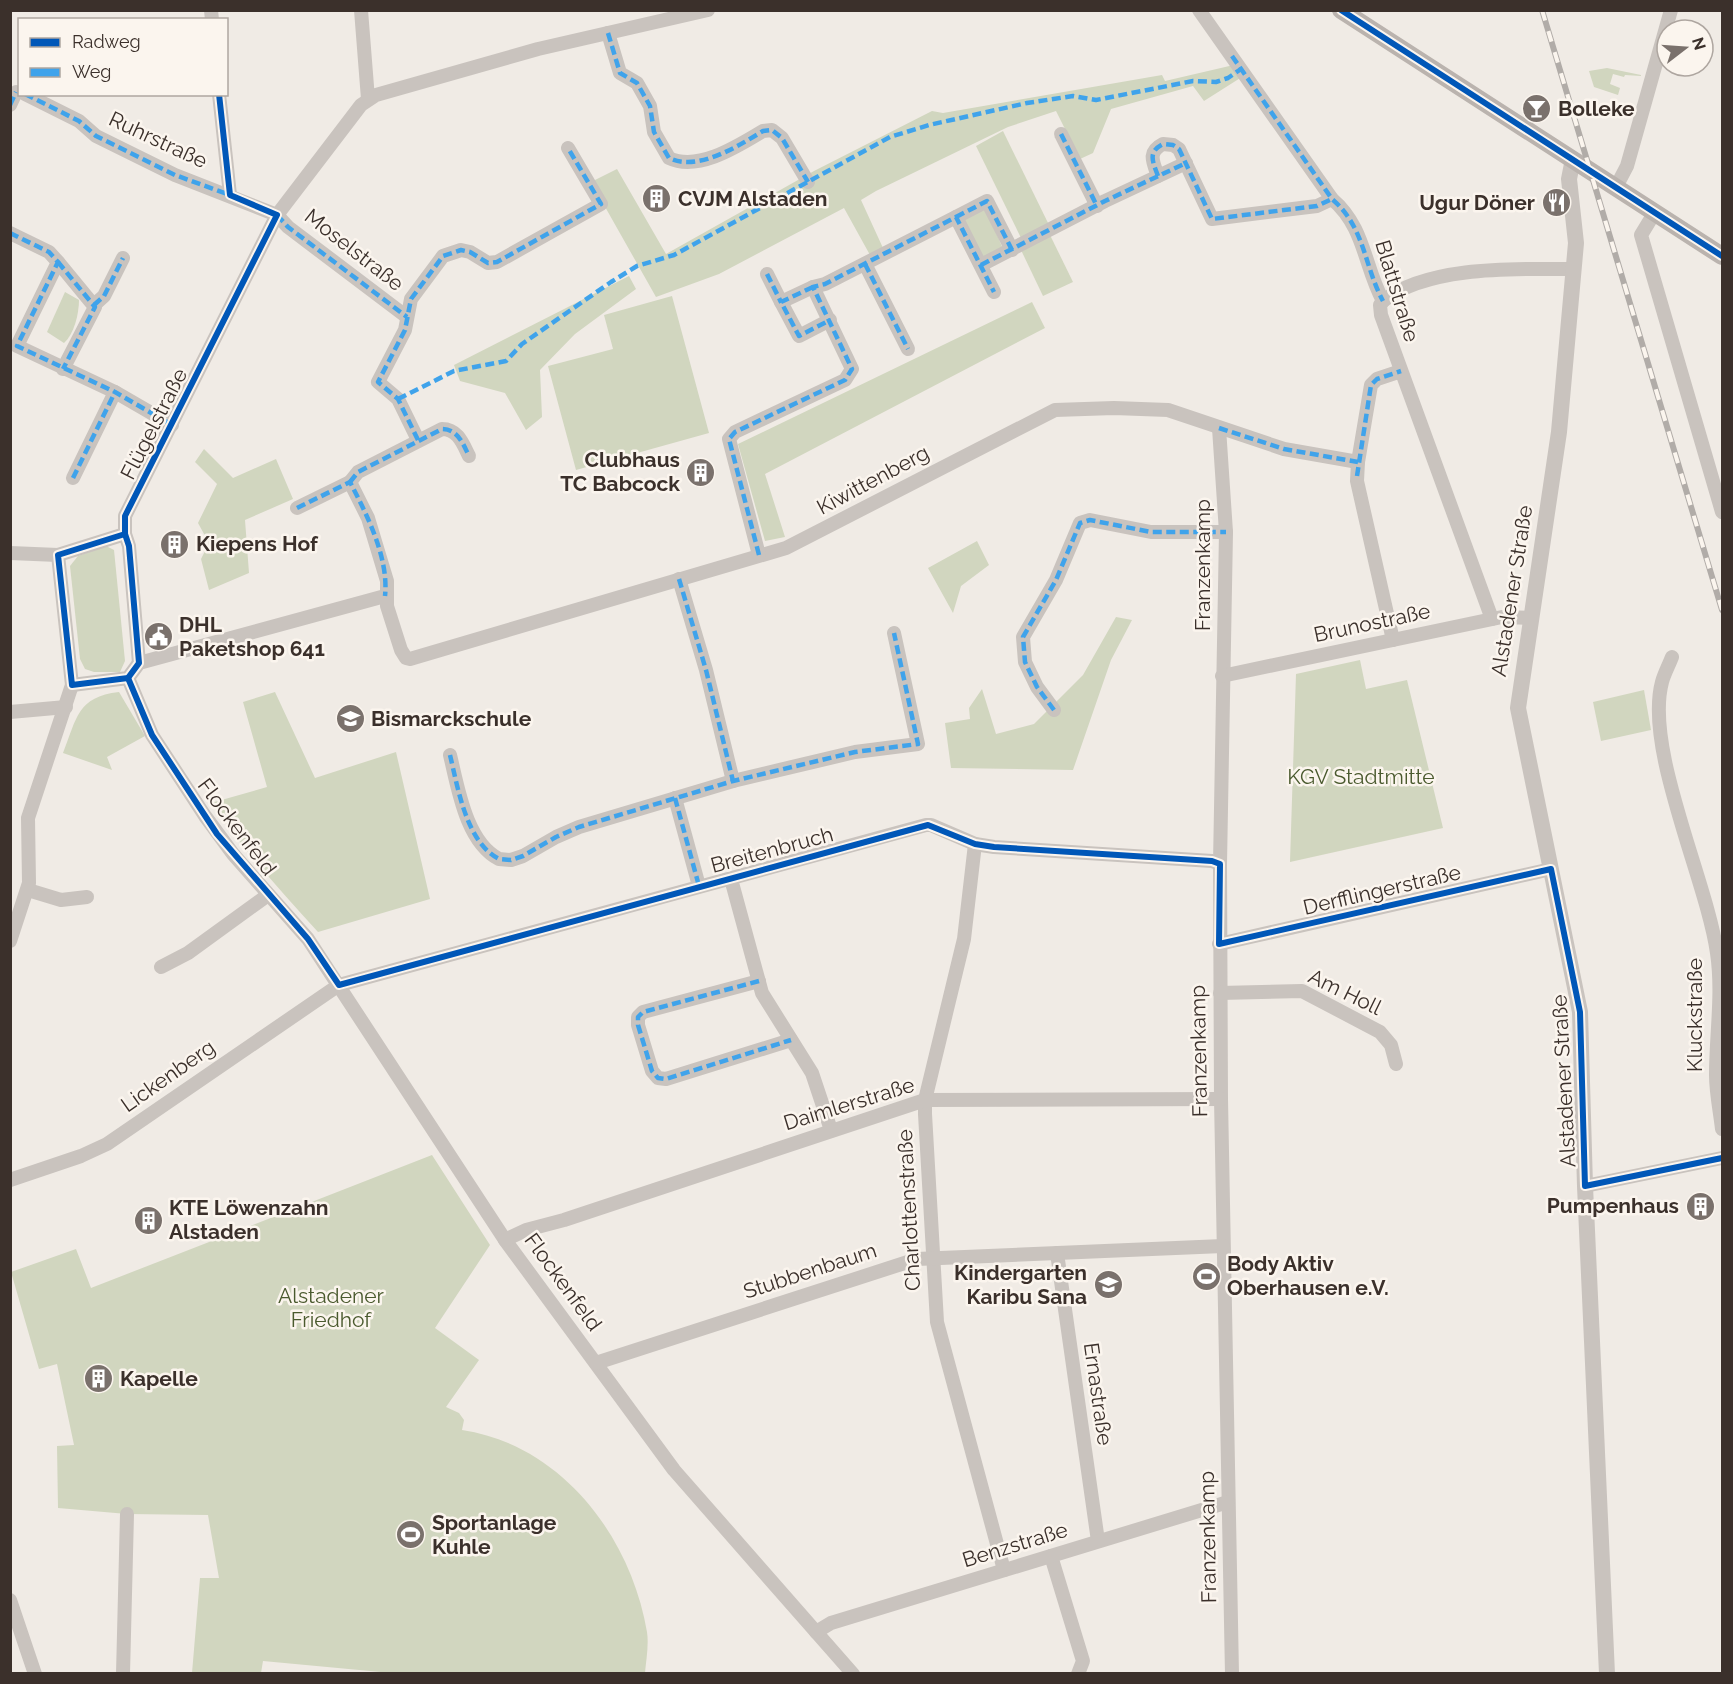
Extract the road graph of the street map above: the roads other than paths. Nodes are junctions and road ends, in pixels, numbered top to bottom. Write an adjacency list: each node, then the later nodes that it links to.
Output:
1 (361, 10): 10 (street)
2 (708, 10): 6 (street)
3 (1199, 10): 20 (street, Blattstraße)
4 (1341, 10): 14 (main road)
5 (1671, 10): 18 (street)
6 (608, 33): 10 (street); 17 (street)
7 (18, 92): 11 (street)
8 (26, 96): 19 (street, Ruhrstraße)
9 (219, 96): 19 (street)
10 (368, 99): 23 (street, Flügelstraße)
11 (10, 105)
12 (1061, 134): 21 (street)
13 (568, 148): 39 (street, Moselstraße)
14 (1572, 159): 18 (main road); 32 (street, Alstadener Straße)
15 (1185, 164): 16 (street); 16 (street); 20 (street)
16 (1158, 176): 21 (street)
17 (808, 182)
18 (1616, 187): 22 (main road)
19 (230, 195): 23 (street, Ruhrstraße)
20 (1332, 199): 36 (street, Blattstraße)
21 (1097, 206): 26 (street)
22 (1654, 212): 27 (main road); 54 (street)
23 (277, 215): 39 (street, Moselstraße); 46 (street, Flügelstraße)
24 (956, 218): 26 (street); 30 (street); 31 (street)
25 (10, 233): 29 (street)
26 (1012, 250): 31 (street)
27 (1722, 256)
28 (123, 258): 38 (street)
29 (58, 262): 38 (street); 41 (street)
30 (865, 264): 34 (street); 42 (street)
31 (981, 265): 35 (street)
32 (1573, 269): 36 (street); 62 (street, Alstadener Straße)
33 (767, 274): 37 (street)
34 (813, 287): 37 (street); 40 (street)
35 (994, 292)
36 (1383, 301): 44 (street, Blattstraße)
37 (781, 302): 40 (street)
38 (94, 305): 43 (street)
39 (407, 317): 48 (street, Moselstraße)
40 (830, 320): 59 (street)
41 (14, 349): 43 (street)
42 (908, 349)
43 (63, 369): 45 (street)
44 (1401, 371): 50 (street); 63 (street, Blattstraße)
45 (115, 392): 46 (street); 51 (street)
46 (172, 425): 56 (street, Flügelstraße)
47 (1219, 428): 50 (street, Kiwittenberg); 55 (street, Franzenkamp); 59 (street, Kiwittenberg)
48 (418, 440): 49 (street); 52 (street)
49 (469, 456)
50 (1358, 462): 65 (street)
51 (73, 478)
52 (350, 482): 53 (street); 61 (street)
53 (297, 508)
54 (1722, 512)
55 (1226, 532): 68 (street, Franzenkamp); 72 (street)
56 (125, 534): 58 (street); 67 (street, Flügelstraße)
57 (10, 553): 58 (street)
58 (58, 555): 70 (street)
59 (759, 555): 60 (street, Kiwittenberg)
60 (679, 579): 61 (street, Kiwittenberg); 75 (street)
61 (385, 596): 67 (street)
62 (1530, 618): 63 (street, Brunostraße); 79 (street, Alstadener Straße)
63 (1492, 619): 65 (street, Brunostraße)
64 (894, 633): 75 (street)
65 (1393, 640): 68 (street, Brunostraße)
66 (1672, 657): 95 (street, Kluckstraße)
67 (139, 663): 69 (street)
68 (1222, 676): 78 (street, Franzenkamp)
69 (128, 678): 70 (street); 83 (street, Flockenfeld)
70 (72, 685): 71 (street)
71 (66, 707): 73 (street); 82 (street)
72 (1054, 710)
73 (10, 712)
74 (450, 756): 76 (street)
75 (733, 781): 76 (street)
76 (675, 798): 81 (street)
77 (975, 844): 78 (street, Breitenbruch); 80 (street, Breitenbruch); 94 (street, Charlottenstraße)
78 (1220, 864): 86 (street, Franzenkamp)
79 (1551, 869): 86 (street, Derfflingerstraße); 99 (street, Alstadener Straße)
80 (731, 879): 81 (street, Breitenbruch); 88 (street)
81 (699, 886): 89 (street, Breitenbruch)
82 (27, 890): 84 (street); 85 (street)
83 (268, 895): 87 (street, Flockenfeld); 89 (street, Flockenfeld)
84 (87, 897)
85 (10, 941)
86 (1220, 944): 90 (street, Franzenkamp)
87 (161, 967)
88 (759, 981): 91 (street); 91 (street)
89 (339, 985): 98 (street, Lickenberg); 100 (street, Flockenfeld)
90 (1220, 993): 92 (street, Am Holl); 93 (street, Franzenkamp)
91 (791, 1040): 96 (street)
92 (1396, 1064)
93 (1221, 1099): 94 (street, Daimlerstraße); 101 (street, Franzenkamp)
94 (925, 1100): 96 (street, Daimlerstraße); 103 (street, Charlottenstraße)
95 (1722, 1129)
96 (831, 1130): 100 (street, Daimlerstraße)
97 (1722, 1158): 99 (street)
98 (10, 1180)
99 (1585, 1186): 117 (street, Alstadener Straße)
100 (505, 1240): 104 (street, Flockenfeld)
101 (1223, 1246): 102 (street, Stubbenbaum); 105 (street, Franzenkamp)
102 (1057, 1253): 103 (street, Stubbenbaum); 107 (street, Ernastraße)
103 (933, 1258): 104 (street, Stubbenbaum); 109 (street, Charlottenstraße)
104 (596, 1363): 111 (street, Flockenfeld)
105 (1228, 1502): 107 (street, Benzstraße); 116 (street, Franzenkamp)
106 (127, 1514): 113 (street)
107 (1098, 1541): 108 (street, Benzstraße)
108 (1051, 1556): 109 (street, Benzstraße); 115 (street)
109 (1004, 1570): 111 (street, Benzstraße)
110 (10, 1600): 112 (street)
111 (816, 1632): 114 (street, Flockenfeld)
112 (35, 1674)
113 (123, 1674)
114 (853, 1674)
115 (1078, 1674)
116 (1232, 1674)
117 (1607, 1674)

